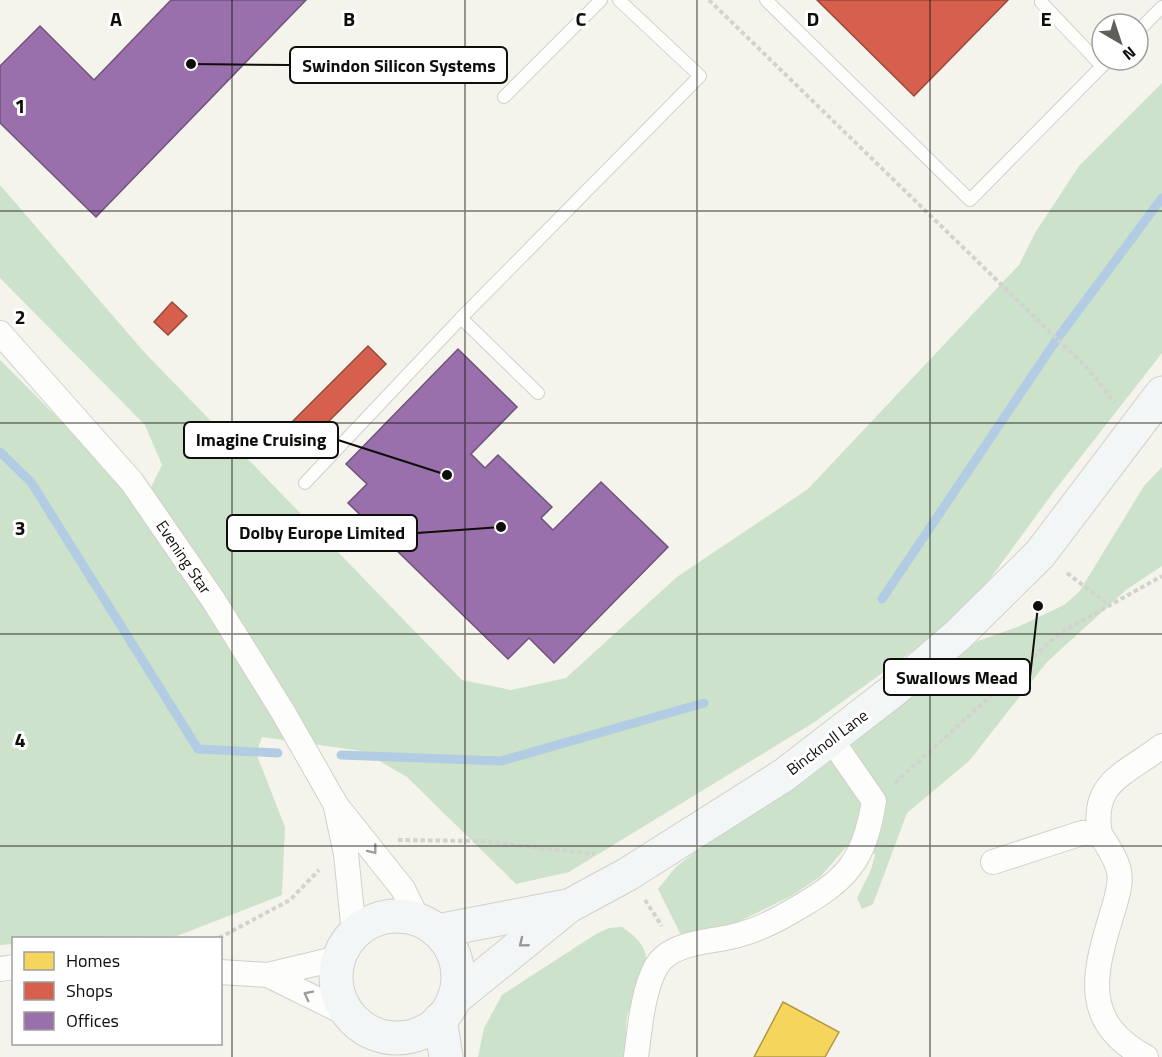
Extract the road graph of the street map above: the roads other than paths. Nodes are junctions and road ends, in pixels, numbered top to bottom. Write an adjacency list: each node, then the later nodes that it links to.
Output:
1 (601, 0): 9 (lane)
2 (619, 0): 10 (lane)
3 (766, 0): 8 (lane)
4 (1041, 2): 7 (lane)
5 (1162, 7): 6 (lane)
6 (1150, 19)
7 (1090, 49)
8 (1096, 72)
9 (504, 97)
10 (461, 318): 12 (lane); 14 (lane)
11 (0, 333): 17 (street, Evening Star)
12 (538, 393)
13 (1162, 393): 15 (street, Bincknoll Lane)
14 (305, 483)
15 (831, 739): 20 (street, Bincknoll Lane); 28 (street)
16 (1162, 746): 18 (street)
17 (336, 805): 21 (street, Evening Star, one-way to 21); 22 (street, Evening Star)
18 (1100, 834): 19 (street); 29 (street)
19 (993, 862)
20 (569, 906): 21 (street, Bincknoll Lane); 25 (street, Bincknoll Lane, one-way to 25)
21 (427, 925): 22 (street); 25 (street)
22 (346, 946): 24 (street); 26 (street)
23 (222, 972): 24 (street)
24 (268, 975): 26 (street, one-way to 24)
25 (447, 1010): 26 (street); 27 (street)
26 (367, 1034)
27 (446, 1057)
28 (636, 1057)
29 (1146, 1057)

